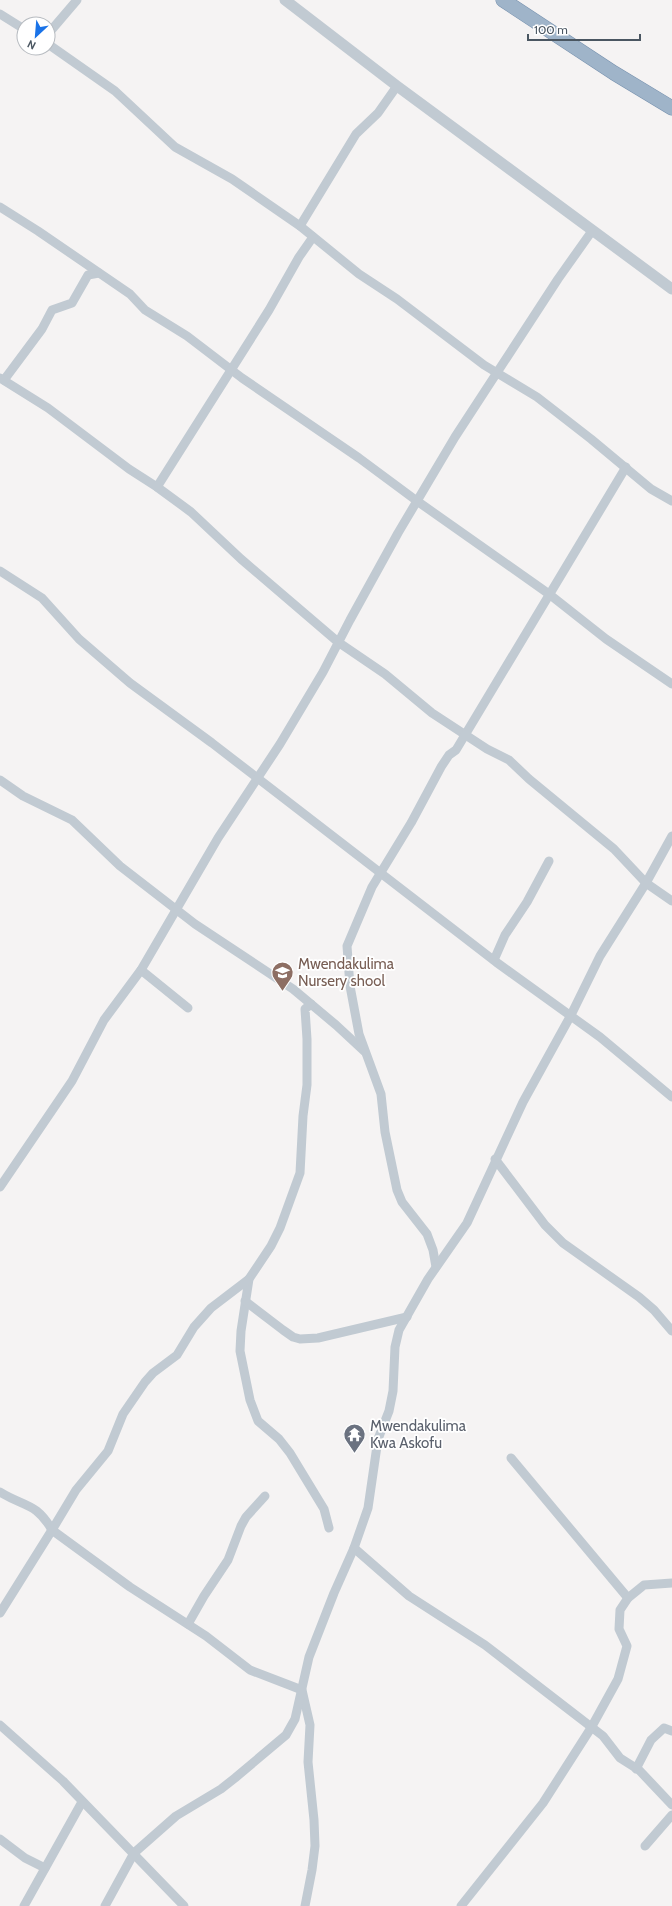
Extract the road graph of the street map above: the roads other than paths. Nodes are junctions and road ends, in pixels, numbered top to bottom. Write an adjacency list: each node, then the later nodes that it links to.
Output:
1 (77, 0): 6 (street)
2 (285, 0): 8 (street)
3 (503, 0): 9 (highway)
4 (0, 14): 5 (street)
5 (16, 24)
6 (56, 25)
7 (56, 50): 11 (street)
8 (397, 86): 11 (street); 12 (street)
9 (672, 108)
10 (0, 207): 14 (street)
11 (300, 226): 13 (street)
12 (592, 231): 15 (street); 17 (street)
13 (313, 237): 16 (street); 17 (street)
14 (99, 273): 16 (street); 18 (street)
15 (672, 289)
16 (232, 370): 20 (street); 21 (street)
17 (498, 374): 19 (street); 21 (street)
18 (2, 379): 20 (street)
19 (626, 467): 22 (street); 24 (street)
20 (157, 487): 25 (street)
21 (417, 501): 24 (street); 25 (street)
22 (672, 502)
23 (0, 571): 28 (street)
24 (550, 594): 26 (street); 27 (street)
25 (338, 642): 27 (street); 28 (street)
26 (672, 684)
27 (464, 734): 32 (street); 33 (street)
28 (256, 778): 32 (street); 35 (street)
29 (0, 780): 35 (street)
30 (672, 836): 33 (street)
31 (549, 861): 36 (street)
32 (380, 874): 36 (street); 41 (street)
33 (646, 883): 34 (street); 40 (street)
34 (672, 901)
35 (176, 909): 37 (street); 38 (street)
36 (494, 960): 40 (street)
37 (141, 970): 39 (street); 44 (street)
38 (311, 1004): 41 (street); 46 (street)
39 (188, 1008)
40 (571, 1015): 42 (street); 43 (street)
41 (366, 1053): 45 (street)
42 (672, 1097)
43 (495, 1160): 45 (street); 49 (street)
44 (0, 1187)
45 (436, 1267): 48 (street)
46 (249, 1279): 47 (street); 54 (street)
47 (245, 1301): 48 (street); 53 (street)
48 (407, 1318): 55 (street)
49 (672, 1331)
50 (511, 1458): 57 (street)
51 (0, 1492): 54 (street)
52 (265, 1496): 59 (street)
53 (329, 1528)
54 (52, 1530): 58 (street); 59 (street)
55 (354, 1548): 60 (street); 62 (street)
56 (672, 1583): 57 (street)
57 (628, 1598): 62 (street)
58 (0, 1613)
59 (188, 1624): 60 (street)
60 (302, 1690): 70 (street); 75 (street)
61 (0, 1725): 65 (street)
62 (591, 1728): 64 (street); 76 (street)
63 (672, 1731): 64 (street)
64 (636, 1769): 66 (street)
65 (82, 1802): 70 (street); 71 (street)
66 (672, 1805)
67 (672, 1815): 69 (street)
68 (0, 1839): 71 (street)
69 (645, 1846)
70 (134, 1853): 73 (street); 74 (street)
71 (45, 1868): 72 (street)
72 (24, 1906)
73 (105, 1906)
74 (184, 1906)
75 (304, 1906)
76 (461, 1906)

